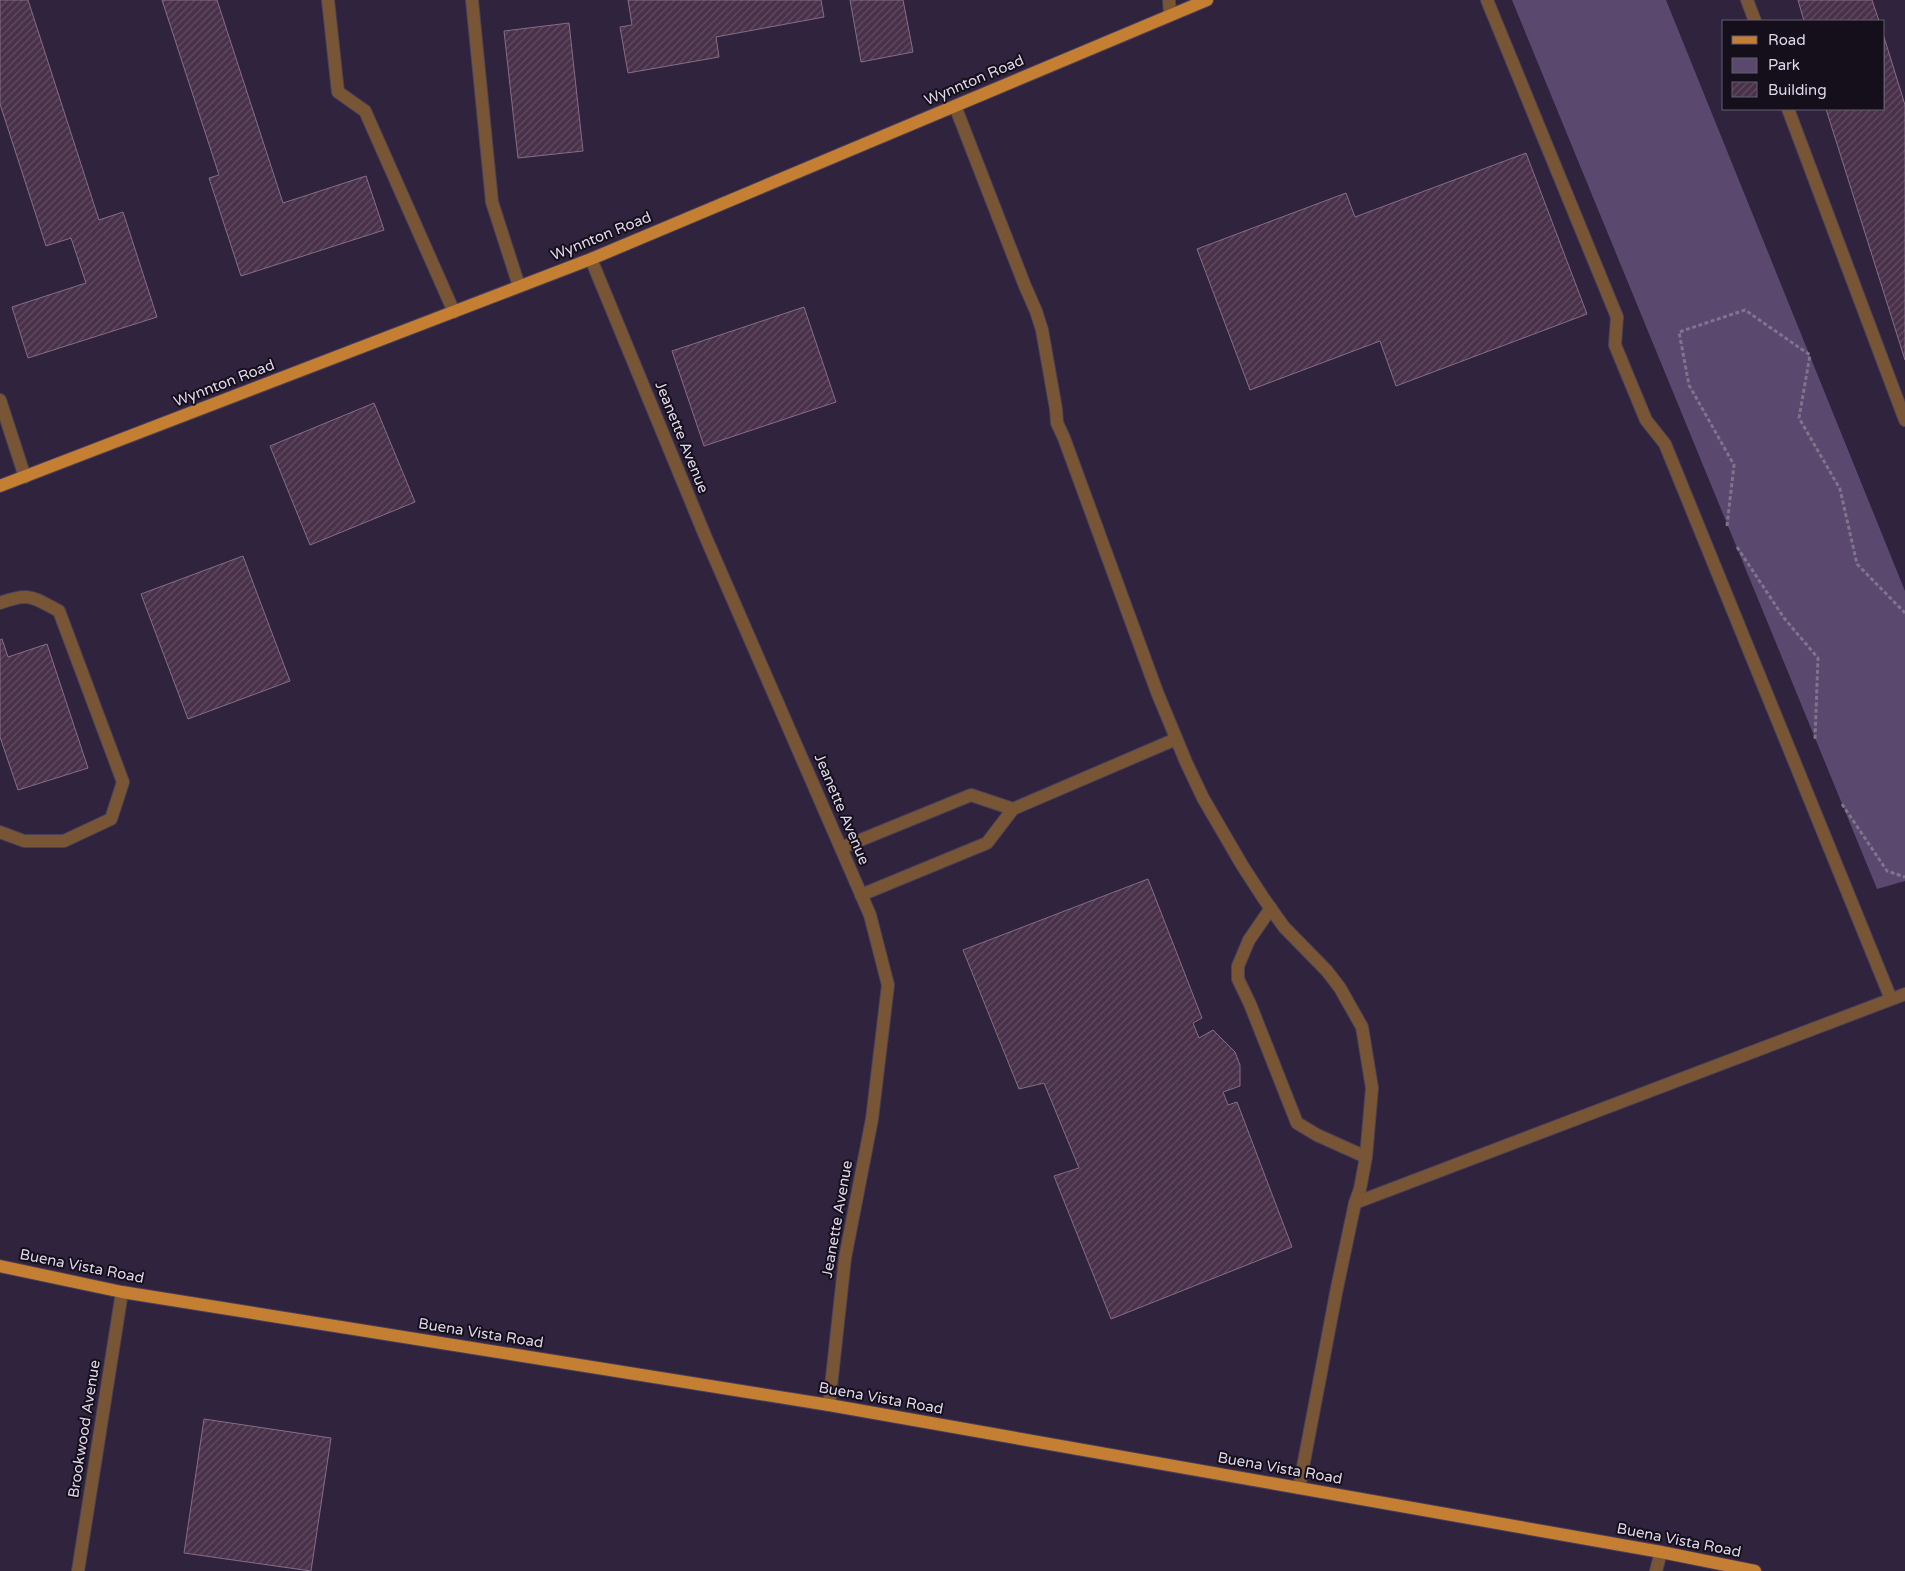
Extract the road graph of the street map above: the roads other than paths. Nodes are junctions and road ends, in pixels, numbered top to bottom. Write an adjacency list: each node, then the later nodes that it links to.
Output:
1 (328, 0): 13 (street)
2 (472, 0): 12 (street)
3 (1169, 0): 7 (street)
4 (1207, 0): 7 (main road, Wynnton Road)
5 (1487, 0): 26 (street)
6 (1747, 0): 8 (street)
7 (1170, 15): 9 (main road, Wynnton Road)
8 (1755, 20)
9 (955, 106): 11 (main road, Wynnton Road); 19 (street)
10 (1788, 110): 15 (street)
11 (591, 259): 12 (main road, Wynnton Road); 22 (street, Jeanette Avenue)
12 (519, 286): 13 (main road, Wynnton Road)
13 (454, 312): 16 (main road, Wynnton Road)
14 (0, 400): 16 (street)
15 (1905, 420)
16 (25, 476): 17 (main road, Wynnton Road)
17 (0, 486)
18 (0, 603): 21 (street)
19 (1176, 739): 20 (street); 24 (street)
20 (1013, 809): 22 (street); 23 (street)
21 (0, 832)
22 (841, 848): 23 (street, Jeanette Avenue)
23 (861, 895): 31 (street, Jeanette Avenue)
24 (1271, 908): 27 (street); 27 (street)
25 (1905, 994): 26 (street)
26 (1891, 999): 28 (street)
27 (1366, 1157): 28 (street)
28 (1355, 1203): 32 (street)
29 (0, 1266): 30 (main road, Buena Vista Road)
30 (122, 1292): 31 (main road, Buena Vista Road); 34 (street, Brookwood Avenue)
31 (829, 1405): 32 (main road, Buena Vista Road)
32 (1299, 1488): 33 (main road, Buena Vista Road)
33 (1661, 1552): 35 (street); 36 (main road, Buena Vista Road)
34 (78, 1571)
35 (1656, 1571)
36 (1755, 1571)

